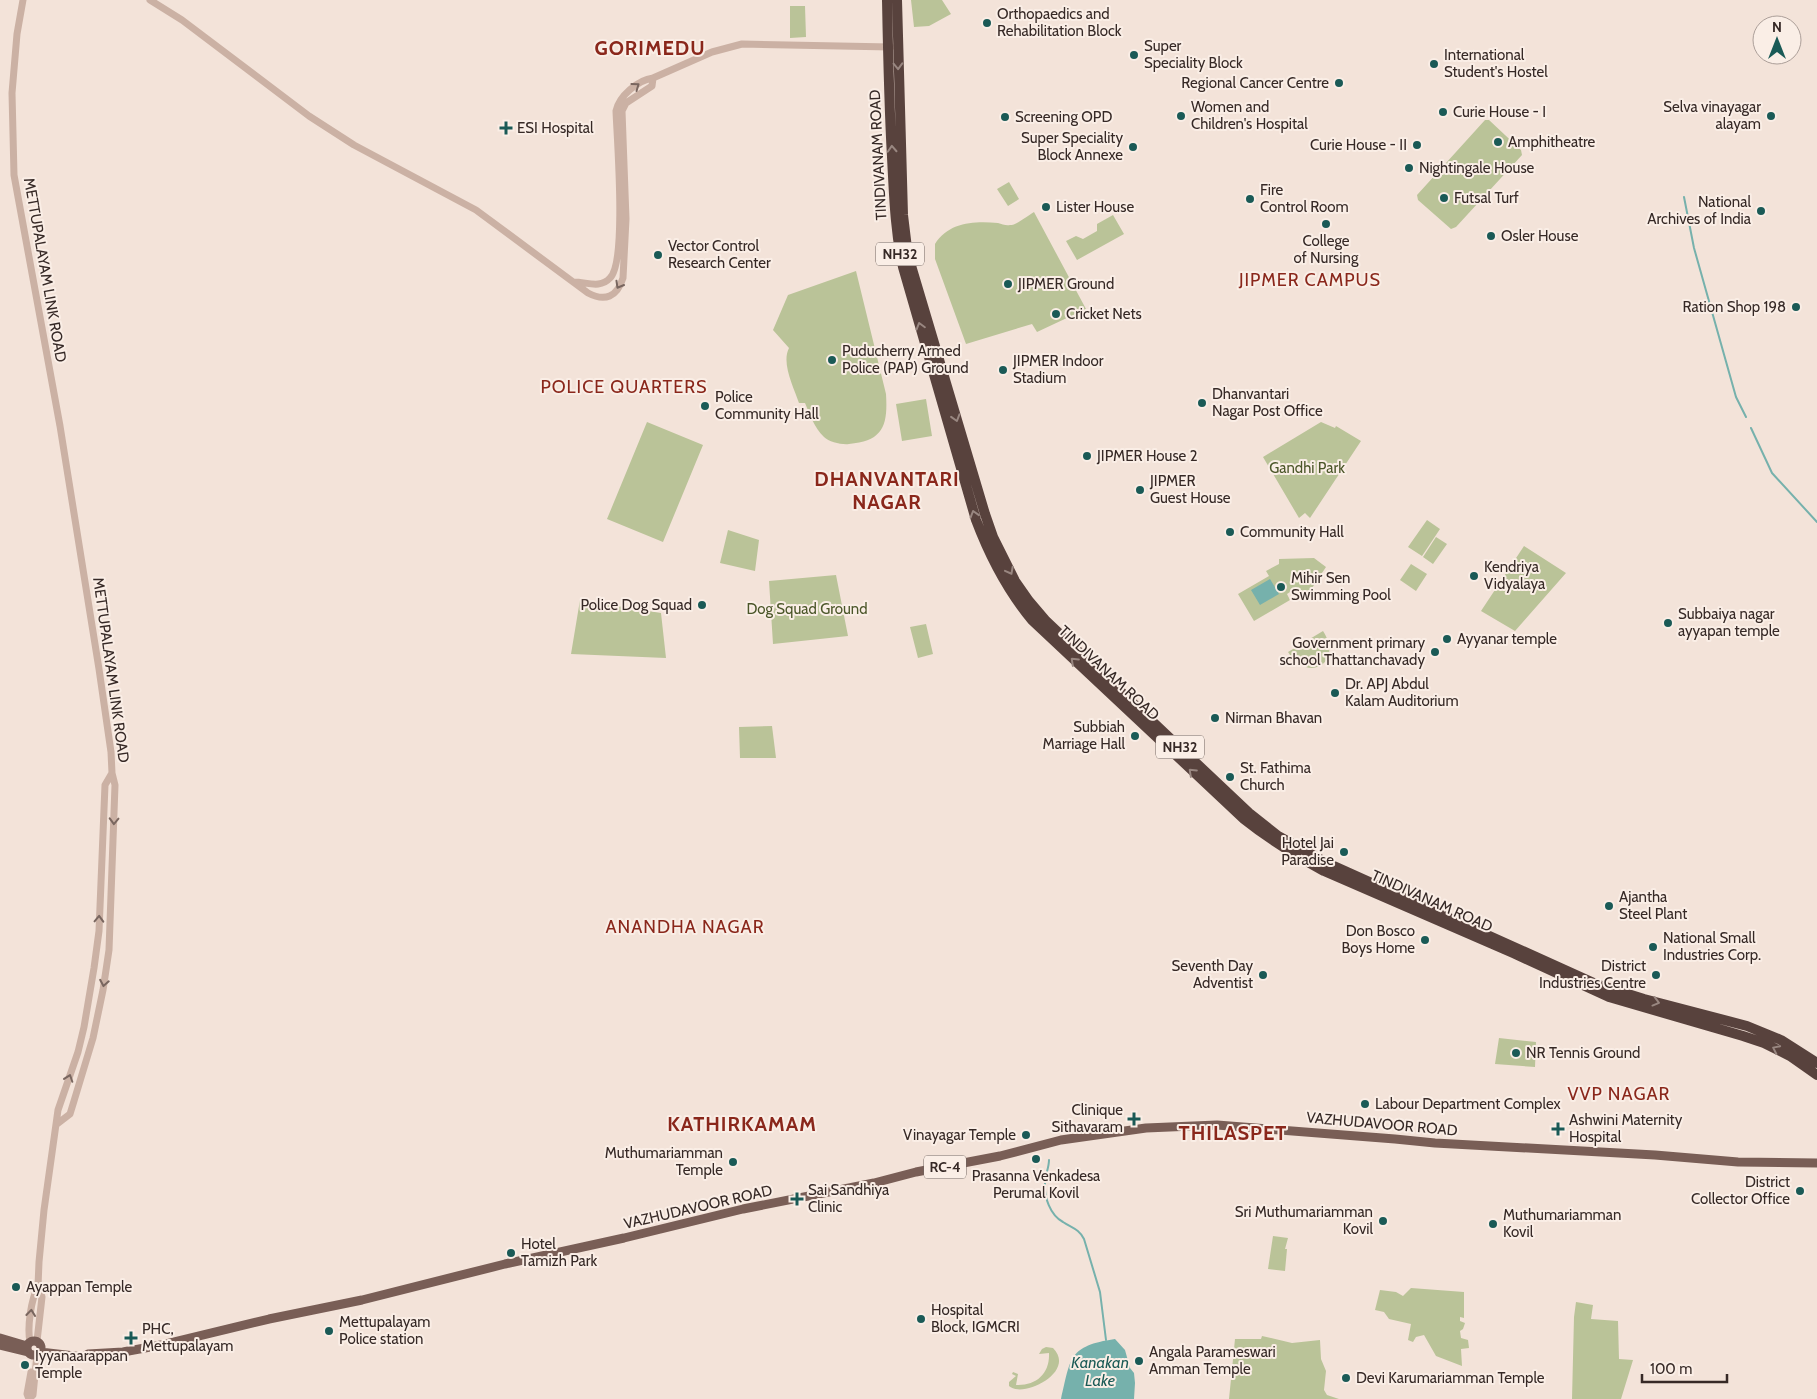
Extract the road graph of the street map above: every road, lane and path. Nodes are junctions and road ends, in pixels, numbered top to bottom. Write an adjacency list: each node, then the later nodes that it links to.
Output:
1 (23, 0): 9 (street, METTUPALAYAM LINK ROAD)
2 (150, 0): 7 (street)
3 (887, 0): 5 (highway, TINDIVANAM ROAD / NH32)
4 (896, 0): 5 (highway, TINDIVANAM ROAD / NH32)
5 (892, 47): 6 (street); 8 (highway, TINDIVANAM ROAD / NH32, one-way to 8); 8 (highway, TINDIVANAM ROAD / NH32, one-way to 5)
6 (654, 78): 7 (street, one-way to 6); 7 (street, one-way to 7)
7 (574, 282)
8 (942, 389): 10 (highway, NH32, one-way to 10); 11 (highway, TINDIVANAM ROAD / NH32, one-way to 8)
9 (112, 773): 12 (street, METTUPALAYAM LINK ROAD, one-way to 9); 12 (street, one-way to 12)
10 (1817, 1063)
11 (1817, 1075)
12 (57, 1124): 16 (street, METTUPALAYAM LINK ROAD)
13 (1817, 1163): 16 (main road, VAZHUDAVOOR ROAD / RC-4)
14 (0, 1338): 16 (main road)
15 (0, 1345): 16 (main road)
16 (34, 1349): 17 (street, METTUPALAYAM LINK ROAD)
17 (29, 1399)

